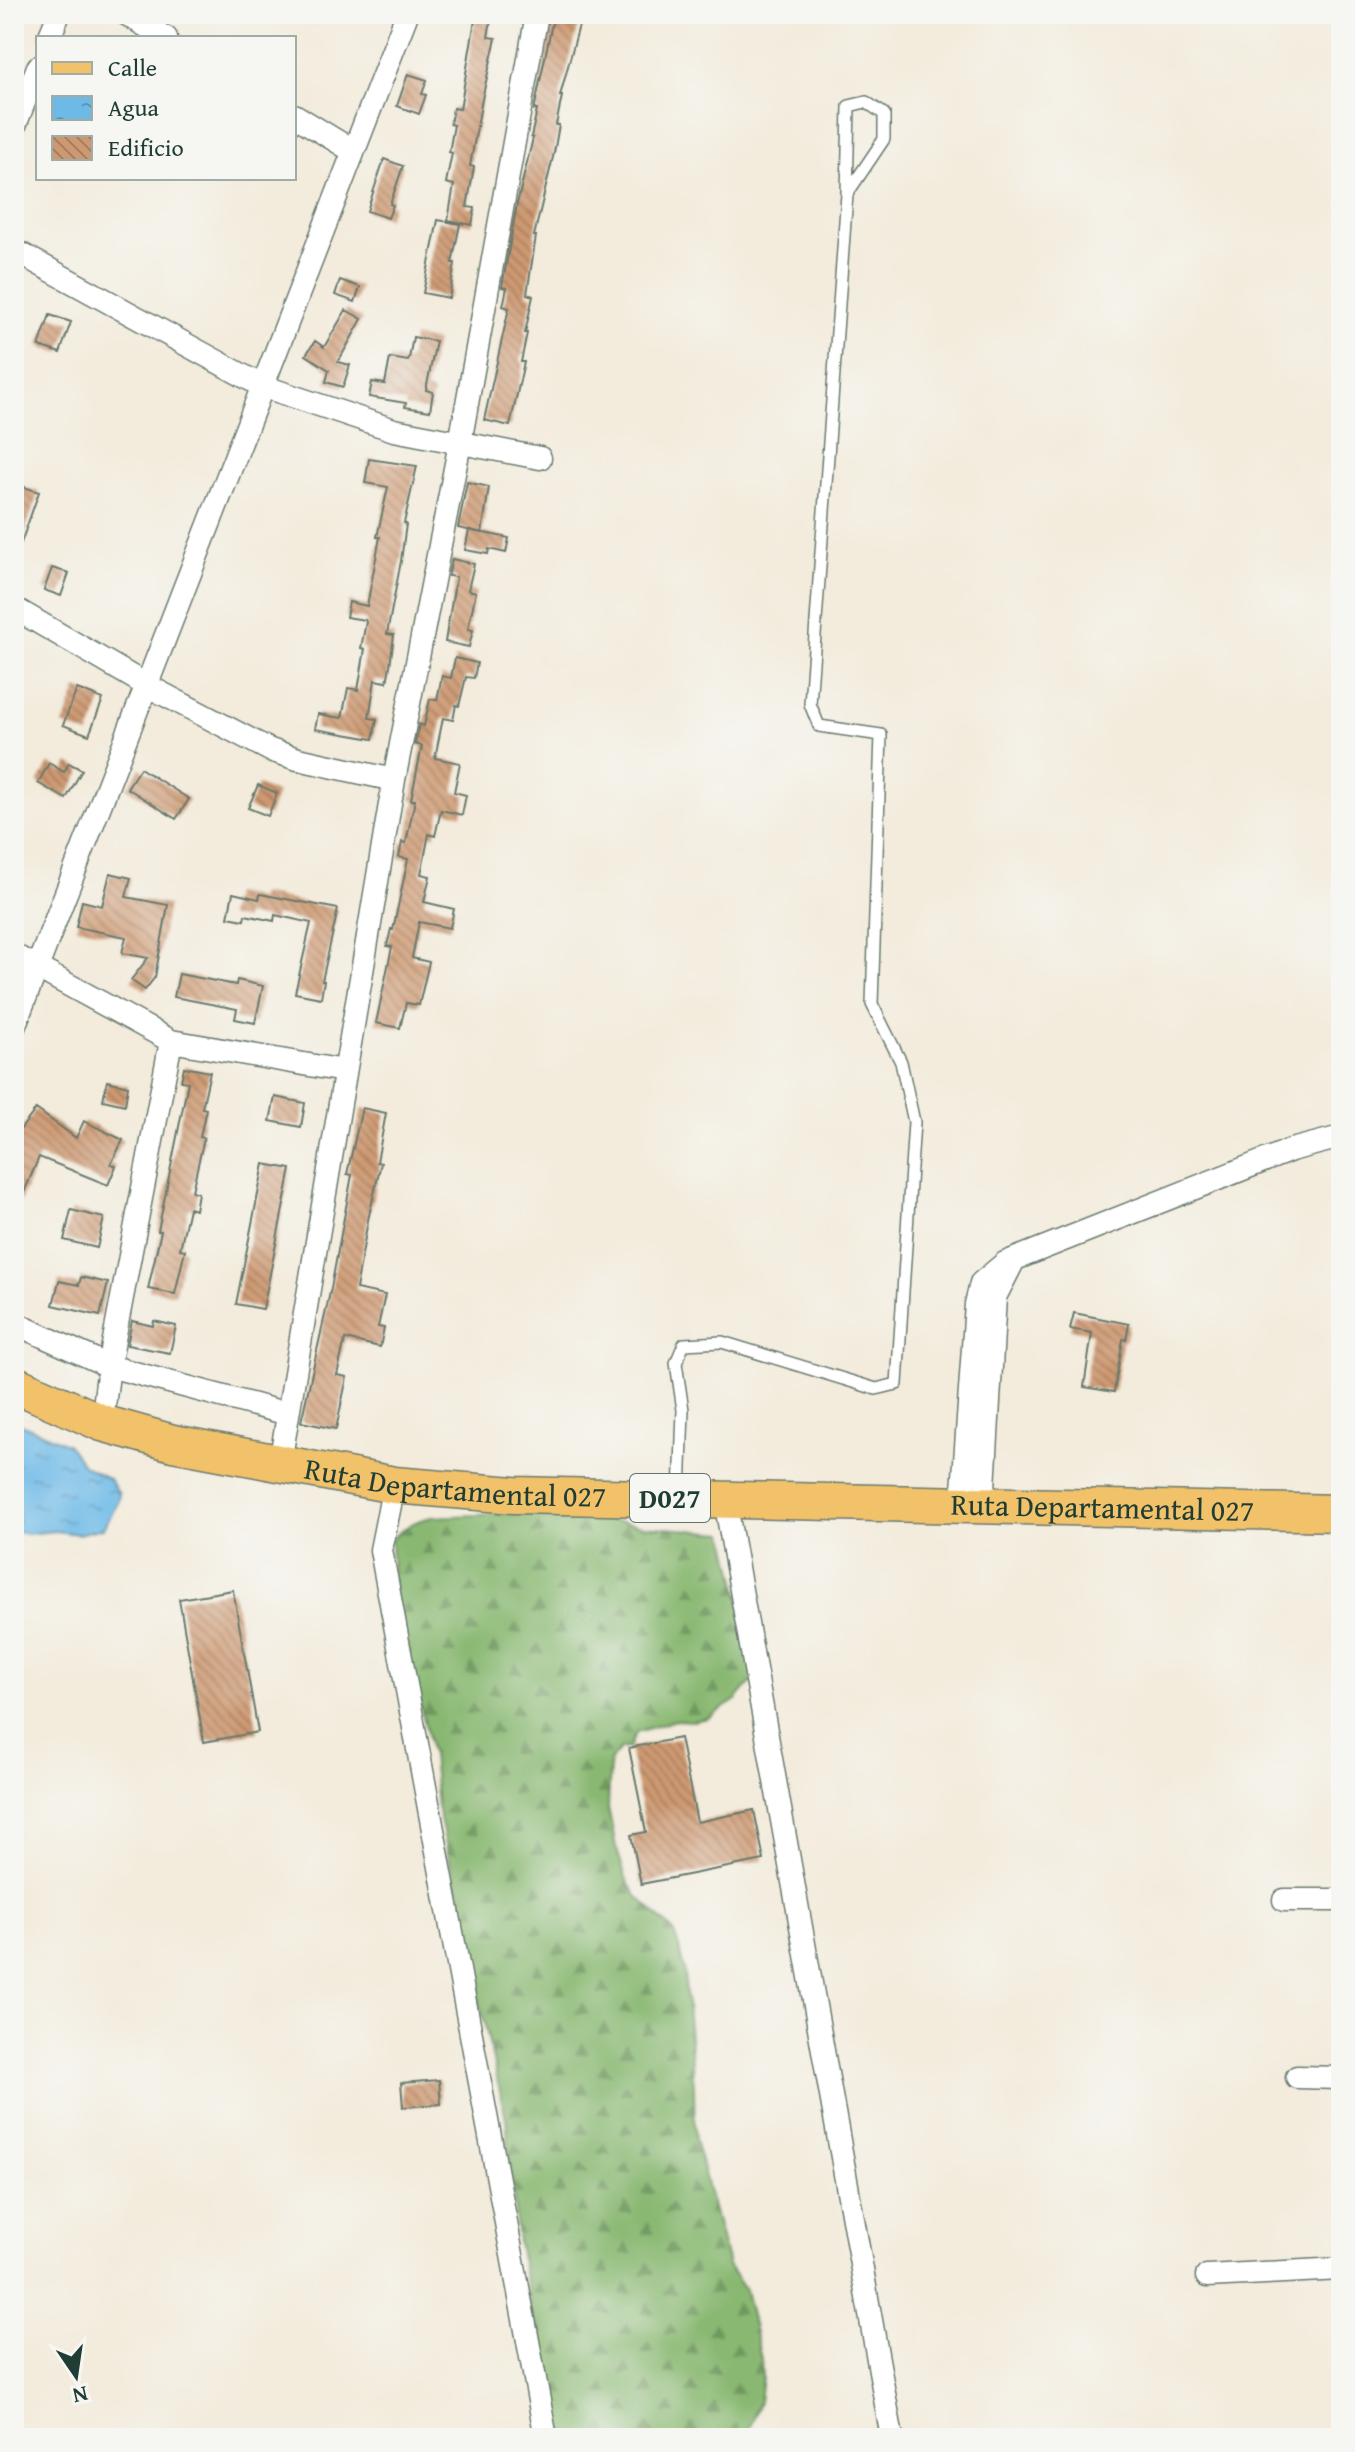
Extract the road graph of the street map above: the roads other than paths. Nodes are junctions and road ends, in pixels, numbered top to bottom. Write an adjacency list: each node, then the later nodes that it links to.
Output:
1 (59, 14): 5 (street)
2 (126, 14): 6 (street)
3 (407, 14): 10 (street)
4 (537, 14): 14 (street)
5 (50, 36)
6 (163, 36)
7 (36, 72): 9 (street)
8 (296, 116): 10 (street)
9 (14, 128)
10 (353, 151): 13 (street)
11 (847, 194): 11 (lane); 32 (lane)
12 (14, 250): 13 (street)
13 (262, 386): 14 (street); 17 (street)
14 (460, 443): 15 (street); 18 (street)
15 (540, 458)
16 (14, 608): 17 (street)
17 (146, 685): 18 (street); 20 (street)
18 (394, 780): 23 (street)
19 (14, 955): 20 (street)
20 (37, 967): 21 (street); 22 (street)
21 (14, 1027)
22 (171, 1041): 23 (street); 26 (street)
23 (344, 1071): 28 (street)
24 (1341, 1137): 34 (street)
25 (14, 1323): 26 (street)
26 (109, 1366): 28 (street); 29 (street)
27 (14, 1384): 29 (main road, Ruta Departamental 027 / D027)
28 (288, 1414): 30 (street)
29 (102, 1423): 30 (main road, Ruta Departamental 027 / D027)
30 (280, 1463): 31 (main road, Ruta Departamental 027 / D027)
31 (394, 1485): 32 (main road, Ruta Departamental 027 / D027); 42 (street)
32 (680, 1499): 33 (main road, Ruta Departamental 027 / D027)
33 (725, 1500): 34 (main road, Ruta Departamental 027 / D027); 43 (street)
34 (972, 1505): 35 (main road, Ruta Departamental 027 / D027)
35 (1341, 1513)
36 (1284, 1900): 37 (street)
37 (1341, 1900)
38 (1297, 2077): 39 (street)
39 (1341, 2078)
40 (1341, 2269): 41 (street)
41 (1207, 2276)
42 (546, 2438)
43 (892, 2438)

